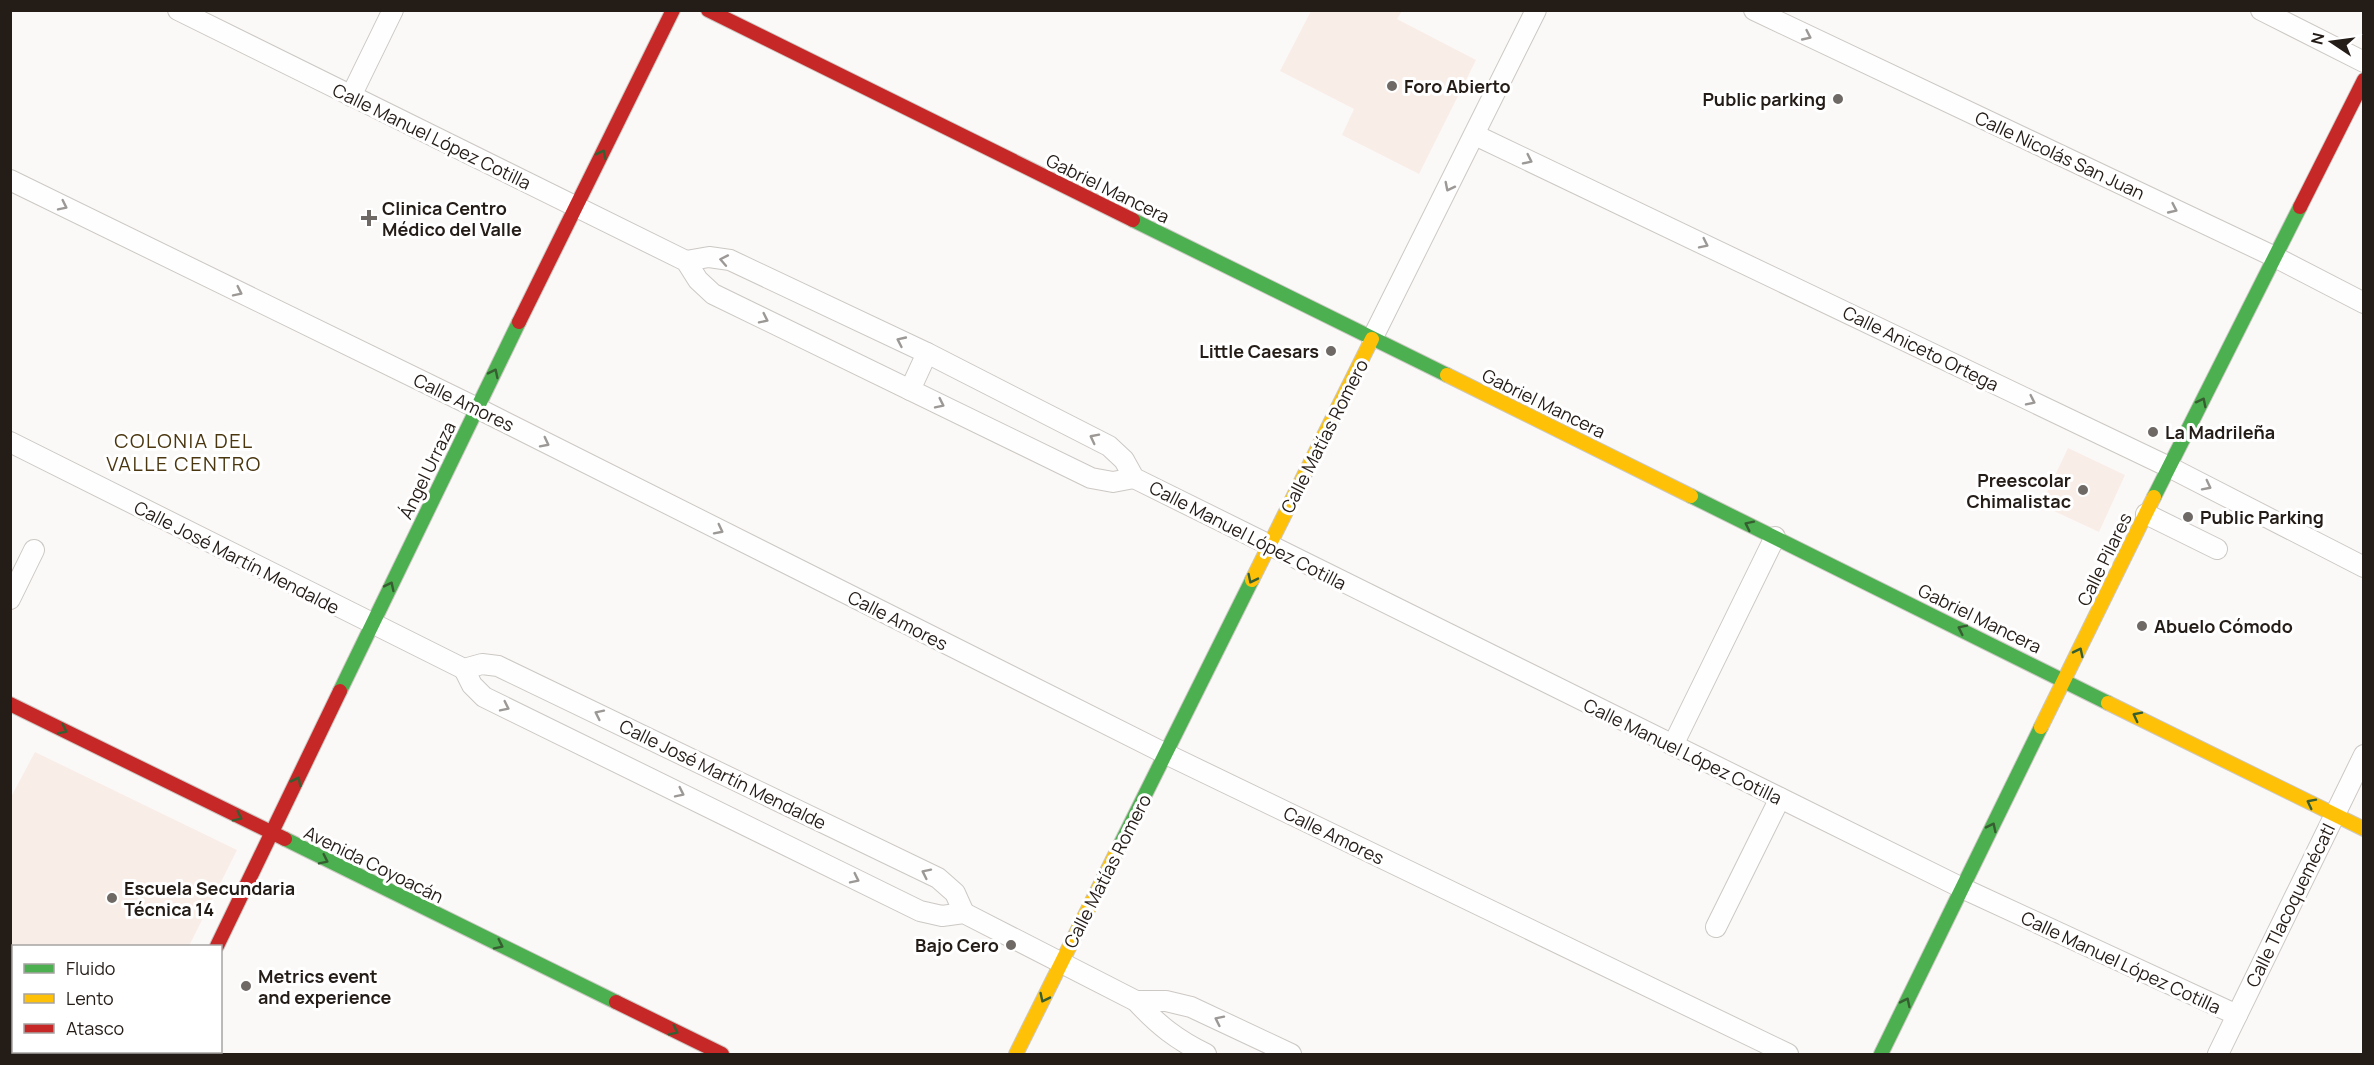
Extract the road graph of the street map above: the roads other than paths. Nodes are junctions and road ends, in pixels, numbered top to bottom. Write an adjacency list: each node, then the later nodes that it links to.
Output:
1 (178, 10): 10 (street, Calle Manuel López Cotilla)
2 (393, 10): 10 (street)
3 (673, 10): 13 (main road, Ángel Urraza, one-way to 3)
4 (708, 10): 17 (main road, Gabriel Mancera)
5 (1536, 10): 11 (street, Calle Matías Romero)
6 (1754, 10): 14 (street, Calle Nicolás San Juan, one-way to 14)
7 (2260, 10): 8 (street)
8 (2364, 62)
9 (2364, 80): 14 (main road, Calle Pilares)
10 (351, 96): 13 (street, Calle Manuel López Cotilla)
11 (1475, 135): 17 (street, Calle Matías Romero, one-way to 17); 22 (street, Calle Aniceto Ortega, one-way to 22)
12 (10, 180): 20 (street, Calle Amores, one-way to 20)
13 (576, 207): 15 (street, Calle Manuel López Cotilla); 20 (main road, Ángel Urraza, one-way to 13)
14 (2275, 257): 16 (street, Calle Nicolás San Juan); 22 (main road, Calle Pilares, one-way to 14)
15 (686, 261): 18 (street, Calle Manuel López Cotilla, one-way to 15); 19 (street, Calle Manuel López Cotilla, one-way to 19)
16 (2364, 303)
17 (1372, 339): 25 (main road, Gabriel Mancera, one-way to 17); 26 (main road, Calle Matías Romero)
18 (927, 353): 19 (street); 23 (street, Calle Manuel López Cotilla, one-way to 18)
19 (910, 390): 23 (street, Calle Manuel López Cotilla, one-way to 23)
20 (477, 408): 31 (main road, Ángel Urraza, one-way to 20); 36 (street, Calle Amores, one-way to 36)
21 (10, 442): 31 (street, Calle José Martín Mendalde)
22 (2169, 467): 24 (main road, Calle Pilares); 29 (street, Calle Aniceto Ortega, one-way to 29)
23 (1134, 478): 26 (street, Calle Manuel López Cotilla)
24 (2146, 514): 27 (street); 33 (main road, Calle Pilares, one-way to 24)
25 (1775, 537): 33 (main road, Gabriel Mancera, one-way to 25); 35 (street)
26 (1268, 546): 35 (street, Calle Manuel López Cotilla); 36 (main road, Calle Matías Romero, one-way to 36)
27 (2217, 549)
28 (34, 550): 30 (street)
29 (2364, 567)
30 (10, 599)
31 (372, 625): 32 (street, Calle José Martín Mendalde); 41 (main road, Ángel Urraza, one-way to 31)
32 (464, 669): 43 (street, Calle José Martín Mendalde, one-way to 43); 43 (street, Calle José Martín Mendalde, one-way to 32)
33 (2066, 680): 39 (main road, Gabriel Mancera, one-way to 33); 42 (main road, Calle Pilares, one-way to 33)
34 (10, 704): 41 (main road, Avenida Coyoacán, one-way to 41)
35 (1673, 746): 38 (street, Calle Manuel López Cotilla)
36 (1166, 754): 46 (main road, Calle Matías Romero); 54 (street, Calle Amores)
37 (2364, 755): 39 (street, Calle Tlacoquemécatl)
38 (1780, 798): 42 (street, Calle Manuel López Cotilla); 44 (street)
39 (2334, 815): 40 (main road, Gabriel Mancera); 48 (street, Calle Tlacoquemécatl)
40 (2364, 829)
41 (271, 834): 45 (main road, Ángel Urraza); 50 (main road, Avenida Coyoacán, one-way to 50)
42 (1962, 888): 48 (street, Calle Manuel López Cotilla); 55 (main road, Calle Pilares, one-way to 42)
43 (964, 914): 46 (street, Calle José Martín Mendalde)
44 (1716, 927)
45 (217, 945)
46 (1062, 963): 47 (street, Calle José Martín Mendalde); 51 (main road, Calle Matías Romero, one-way to 51)
47 (1136, 1001): 49 (street, Calle José Martín Mendalde, one-way to 47); 52 (street, Calle José Martín Mendalde)
48 (2237, 1015): 56 (street, Calle Tlacoquemécatl)
49 (1256, 1047): 53 (street, Calle José Martín Mendalde)
50 (722, 1054)
51 (1016, 1054)
52 (1206, 1054)
53 (1291, 1054)
54 (1788, 1054)
55 (1881, 1054)
56 (2218, 1054)

